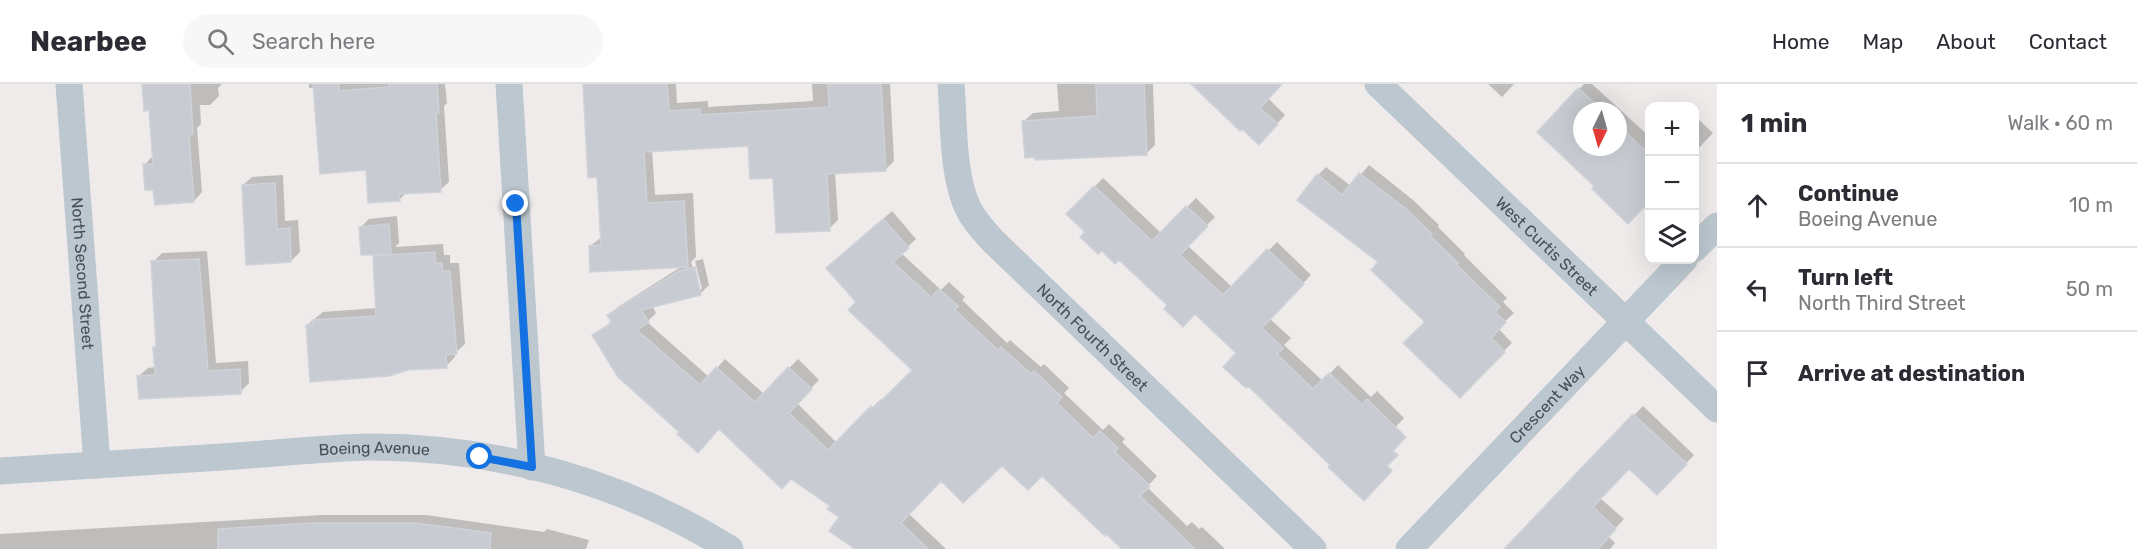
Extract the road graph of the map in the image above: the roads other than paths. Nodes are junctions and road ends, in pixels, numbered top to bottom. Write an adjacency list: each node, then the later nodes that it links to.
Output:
1 (69, 84): 10 (street, North Second Street)
2 (509, 84): 11 (street)
3 (951, 84): 14 (street, North Fourth Street)
4 (1378, 84): 8 (street, West Curtis Street)
5 (1717, 226): 6 (street)
6 (1699, 245)
7 (1680, 264): 8 (street, Crescent Way)
8 (1624, 321): 9 (street, West Curtis Street); 15 (street, Crescent Way)
9 (1717, 409)
10 (97, 465): 11 (street, Boeing Avenue); 12 (street, Boeing Avenue)
11 (532, 467): 13 (street, Boeing Avenue)
12 (0, 471)
13 (730, 549)
14 (1313, 549)
15 (1409, 549)

